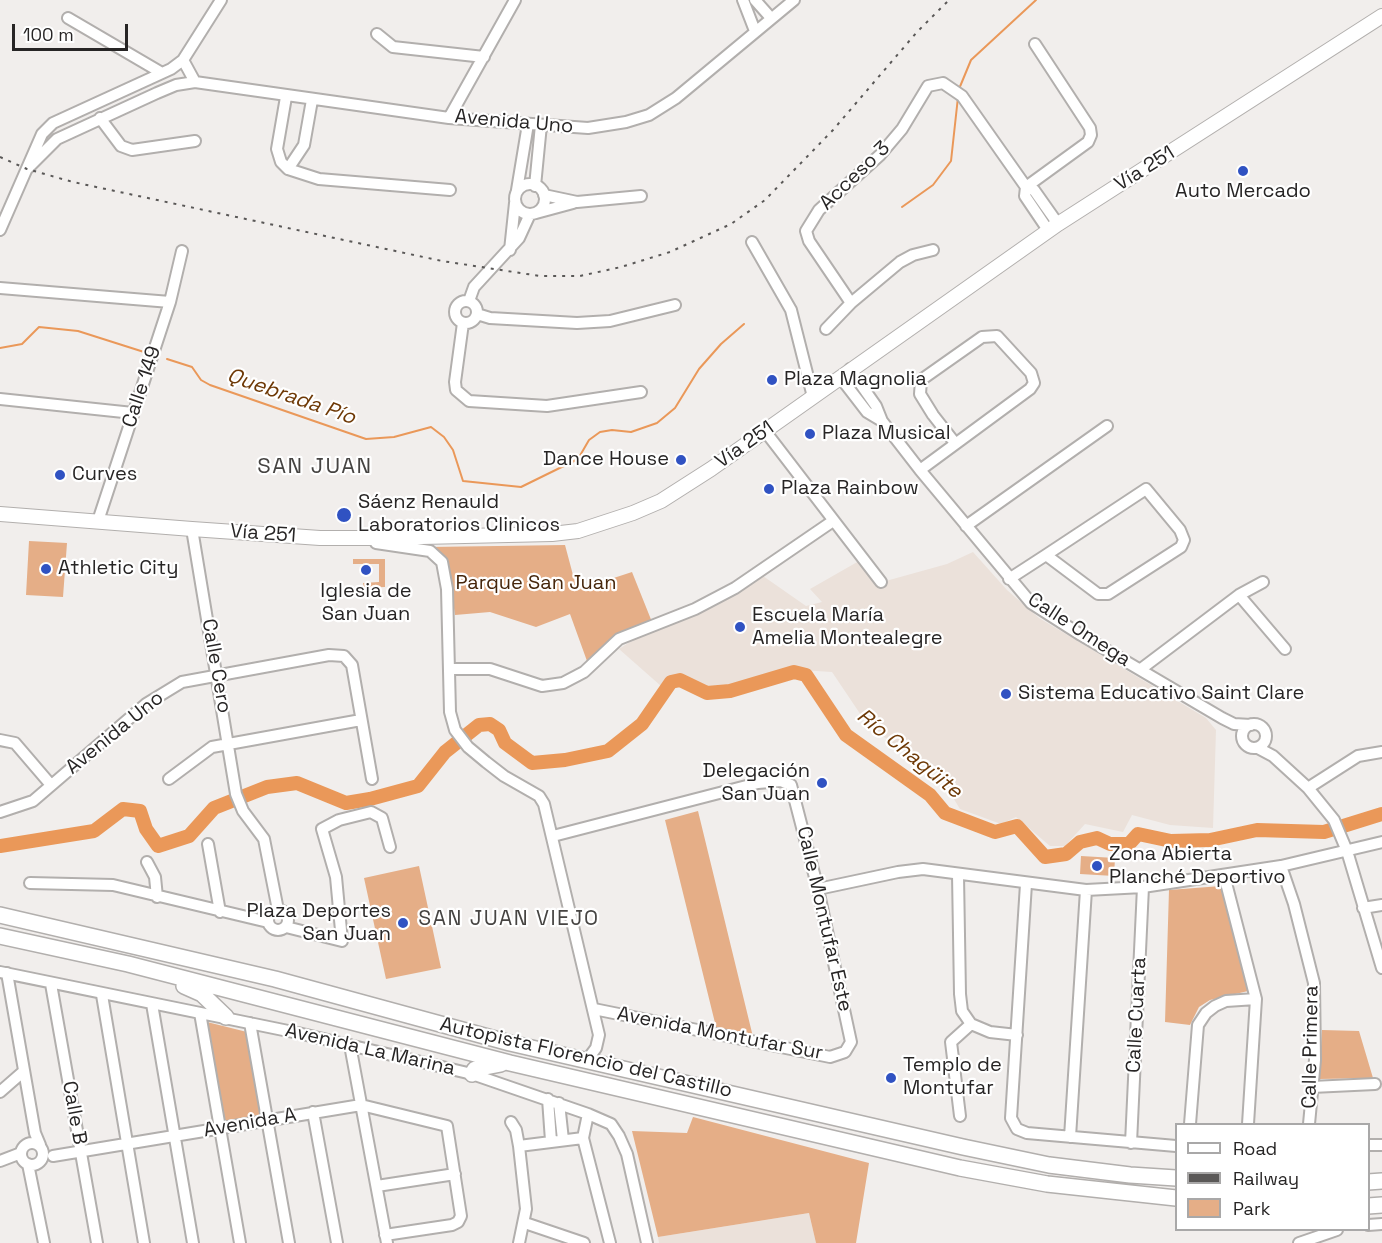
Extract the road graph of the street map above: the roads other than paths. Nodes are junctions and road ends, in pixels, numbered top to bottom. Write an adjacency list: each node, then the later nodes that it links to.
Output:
1 (515, 0): 12 (street)
2 (743, 0): 9 (street)
3 (755, 0): 8 (street)
4 (794, 0): 8 (street, Avenida Uno)
5 (219, 1): 13 (street)
6 (1382, 16): 35 (main road, Vía 251)
7 (68, 18): 14 (street)
8 (771, 18): 9 (street, Avenida Uno)
9 (755, 31): 22 (street, Avenida Uno)
10 (377, 34): 12 (street)
11 (1035, 44): 27 (street)
12 (483, 57): 20 (street)
13 (185, 66): 14 (street); 15 (street); 16 (street)
14 (166, 71): 24 (street)
15 (195, 82): 16 (street, Avenida Uno); 17 (street, Avenida Uno)
16 (176, 85): 19 (street, Avenida Uno)
17 (286, 97): 18 (street, Avenida Uno); 25 (street)
18 (312, 100): 20 (street, Avenida Uno); 25 (street)
19 (100, 118): 23 (street); 24 (street, Avenida Uno)
20 (449, 118): 21 (street, Avenida Uno)
21 (528, 124): 22 (street, Avenida Uno); 29 (street)
22 (541, 125): 26 (street)
23 (195, 141)
24 (27, 169): 36 (street)
25 (288, 169): 28 (street)
26 (536, 186): 29 (street); 30 (street)
27 (1026, 187): 35 (street, Acceso 3); 44 (street, Acceso 3)
28 (450, 190)
29 (517, 190): 33 (street)
30 (544, 195): 32 (street); 34 (street)
31 (641, 196): 32 (street)
32 (577, 202): 34 (street)
33 (515, 203): 34 (street); 38 (street)
34 (533, 213): 38 (street)
35 (1053, 227): 49 (main road, Vía 251)
36 (0, 230)
37 (752, 242): 51 (street)
38 (510, 250): 42 (street)
39 (933, 250): 44 (street)
40 (182, 251): 43 (street, Calle 149)
41 (0, 288): 43 (street)
42 (469, 301): 46 (street); 47 (street)
43 (170, 302): 53 (street, Calle 149)
44 (851, 303): 48 (street)
45 (675, 305): 46 (street)
46 (477, 314): 47 (street)
47 (463, 323): 50 (street)
48 (826, 329)
49 (845, 373): 51 (main road, Vía 251); 57 (street, Calle Omega)
50 (641, 392)
51 (813, 397): 55 (main road, Vía 251)
52 (0, 399): 53 (street)
53 (134, 413): 59 (street, Calle 149)
54 (1107, 426): 61 (street)
55 (765, 431): 60 (street); 63 (main road, Vía 251)
56 (955, 443): 56 (street); 57 (street)
57 (920, 470): 61 (street, Calle Omega)
58 (0, 514): 59 (main road, Vía 251)
59 (98, 521): 62 (main road, Vía 251)
60 (833, 521): 66 (street); 70 (street)
61 (966, 526): 65 (street, Calle Omega)
62 (192, 529): 63 (main road, Vía 251); 72 (street, Calle Cero)
63 (320, 538): 70 (street)
64 (1046, 555): 64 (street); 65 (street)
65 (1009, 579): 71 (street, Calle Omega)
66 (881, 582)
67 (1263, 582): 68 (street)
68 (1239, 595): 69 (street); 71 (street)
69 (1285, 649)
70 (450, 669): 88 (street)
71 (1141, 669): 74 (street, Calle Omega)
72 (218, 675): 73 (street, Avenida Uno); 79 (street, Calle Cero); 85 (street, Avenida Uno)
73 (361, 720): 79 (street); 84 (street)
74 (1234, 724): 75 (street, Calle Omega); 76 (street, Calle Omega)
75 (1251, 725): 76 (street); 77 (street)
76 (1243, 736): 80 (street)
77 (1266, 739): 80 (street); 82 (street)
78 (5, 740): 85 (street)
79 (229, 744): 83 (street); 105 (street, Calle Cero)
80 (1258, 748): 82 (street)
81 (1382, 752): 86 (street)
82 (1273, 756): 86 (street)
83 (169, 778)
84 (372, 780)
85 (51, 784): 87 (street, Avenida Uno)
86 (1308, 788): 92 (street)
87 (0, 812)
88 (553, 836): 100 (street, Calle Montufar Este); 118 (street)
89 (1382, 842): 92 (street)
90 (208, 844): 106 (street)
91 (390, 848): 109 (street)
92 (1347, 850): 94 (street); 104 (street)
93 (147, 862): 102 (street)
94 (1281, 866): 96 (street); 131 (street, Calle Primera)
95 (958, 875): 98 (street); 100 (street); 122 (street)
96 (1224, 875): 99 (street); 116 (street)
97 (30, 883): 102 (street)
98 (1026, 884): 101 (street); 123 (street)
99 (1143, 887): 101 (street); 151 (street, Calle Cuarta)
100 (818, 889): 125 (street, Calle Montufar Este)
101 (1086, 890): 146 (street)
102 (157, 897): 106 (street)
103 (1382, 905): 104 (street)
104 (1363, 908): 112 (street)
105 (278, 910): 108 (street); 109 (street)
106 (220, 912): 108 (street)
107 (0, 915): 126 (highway, Autopista Florencio del Castillo)
108 (268, 921): 109 (street)
109 (286, 927)
110 (0, 936): 111 (highway, Autopista Florencio del Castillo)
111 (128, 964): 120 (highway); 127 (highway, Autopista Florencio del Castillo)
112 (1382, 966)
113 (4, 973): 114 (street, Avenida La Marina); 128 (street)
114 (51, 984): 115 (street, Avenida La Marina); 154 (street, Calle B)
115 (102, 995): 117 (street, Avenida La Marina); 150 (street)
116 (1256, 999): 141 (street); 142 (street)
117 (152, 1004): 119 (street, Avenida La Marina); 145 (street)
118 (594, 1009): 125 (street, Avenida Montufar Sur); 126 (street)
119 (200, 1013): 120 (street, Avenida La Marina); 144 (street)
120 (226, 1017): 121 (street, Avenida La Marina)
121 (250, 1023): 124 (street, Avenida La Marina); 139 (street)
122 (971, 1024): 123 (street); 138 (street)
123 (1017, 1035): 146 (street)
124 (350, 1045): 129 (street, Avenida La Marina); 135 (street)
125 (845, 1052)
126 (588, 1060): 159 (highway, Autopista Florencio del Castillo)
127 (510, 1063): 129 (highway); 161 (highway, Autopista Florencio del Castillo)
128 (24, 1071): 132 (street); 148 (street)
129 (472, 1074): 133 (street, Avenida La Marina)
130 (1375, 1084): 131 (street)
131 (1312, 1087): 143 (street, Calle Primera)
132 (0, 1092)
133 (548, 1099): 134 (street, Avenida La Marina); 149 (street)
134 (559, 1103): 137 (street, Avenida La Marina); 149 (street)
135 (361, 1105): 136 (street, Avenida A); 158 (street, Avenida A); 160 (street)
136 (313, 1112): 139 (street, Avenida A); 171 (street)
137 (588, 1114): 147 (street); 175 (street, Avenida La Marina)
138 (960, 1116)
139 (267, 1120): 144 (street, Avenida A); 170 (street)
140 (511, 1122): 152 (street)
141 (1190, 1123)
142 (1248, 1123)
143 (1309, 1123)
144 (220, 1128): 145 (street, Avenida A); 169 (street)
145 (174, 1136): 150 (street, Avenida A); 168 (street)
146 (1070, 1137): 151 (street)
147 (583, 1138): 149 (street); 174 (street)
148 (35, 1140): 157 (street); 157 (street)
149 (557, 1141): 152 (street)
150 (127, 1143): 154 (street, Avenida A); 167 (street)
151 (1131, 1143): 153 (street)
152 (519, 1146): 162 (street)
153 (1175, 1146)
154 (81, 1152): 155 (street, Avenida A); 166 (street, Calle B)
155 (53, 1156)
156 (0, 1161): 157 (street)
157 (25, 1162): 165 (street)
158 (455, 1174): 160 (street); 164 (street)
159 (1175, 1178)
160 (377, 1186): 164 (street)
161 (1175, 1198)
162 (525, 1223): 172 (street); 173 (street)
163 (1334, 1231): 176 (street)
164 (386, 1239)
165 (44, 1243)
166 (97, 1243)
167 (144, 1243)
168 (193, 1243)
169 (240, 1243)
170 (289, 1243)
171 (337, 1243)
172 (519, 1243)
173 (584, 1243)
174 (610, 1243)
175 (647, 1243)
176 (1299, 1243)

